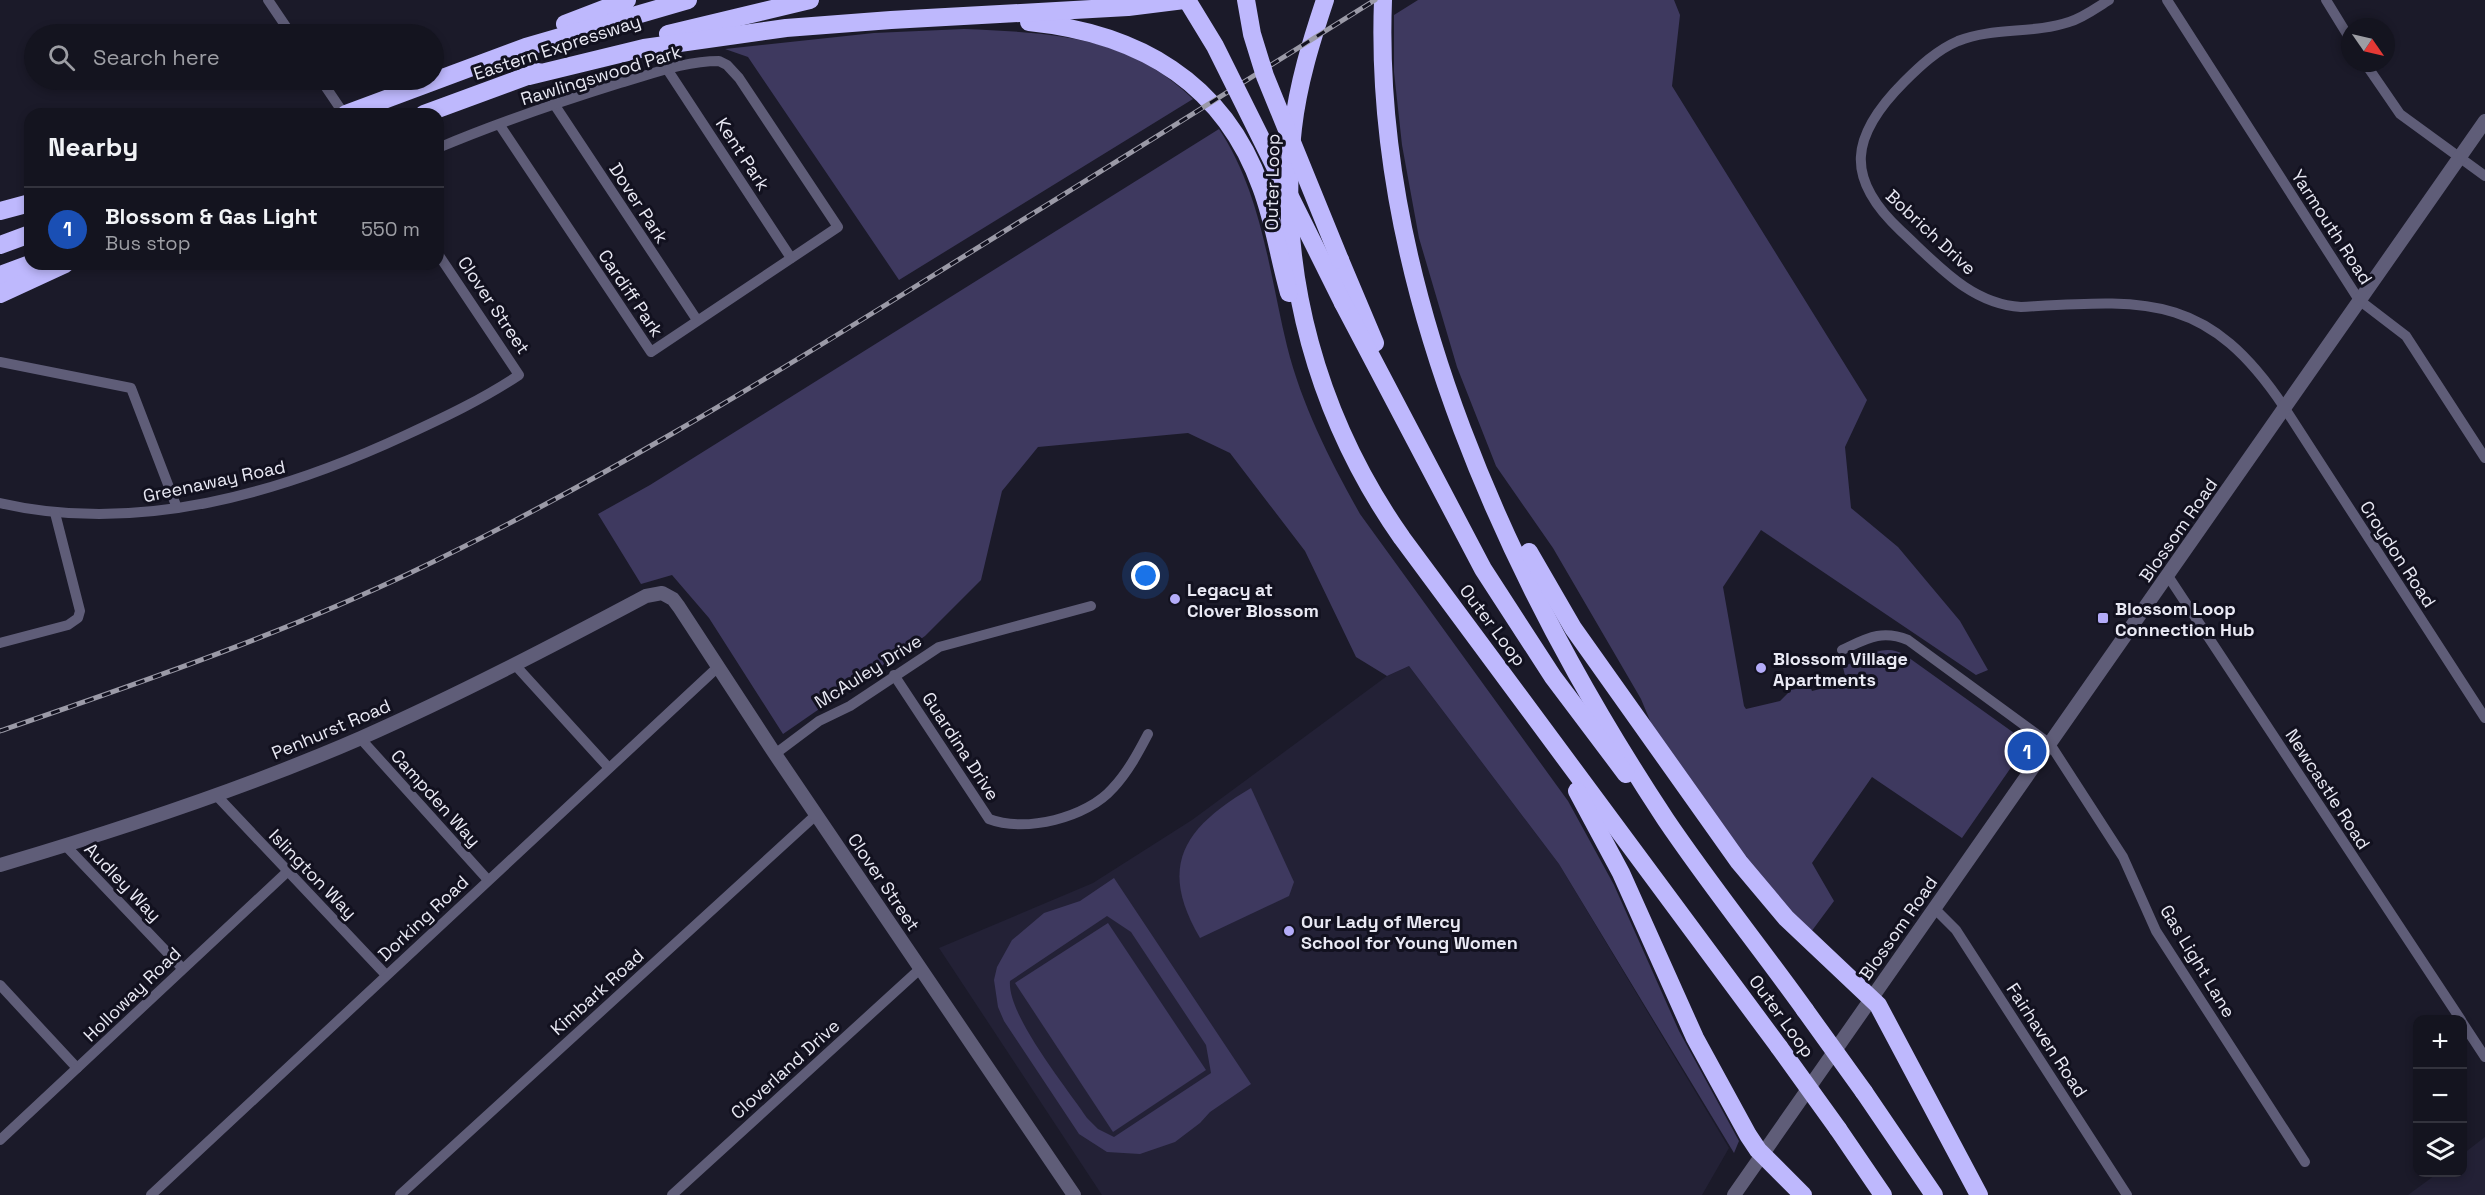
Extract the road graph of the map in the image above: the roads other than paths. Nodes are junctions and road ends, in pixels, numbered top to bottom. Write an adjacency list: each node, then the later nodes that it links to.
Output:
1 (268, 0): 13 (street)
2 (627, 0): 17 (highway)
3 (688, 0): 17 (highway, Eastern Expressway)
4 (810, 0): 18 (highway, Eastern Expressway)
5 (1185, 0): 12 (highway); 50 (highway, bridge)
6 (1246, 0): 50 (highway, bridge)
7 (1325, 0): 46 (highway, Outer Loop)
8 (1383, 0): 48 (highway, Outer Loop)
9 (2109, 0): 47 (street, Bobrich Drive)
10 (2167, 0): 42 (street, Yarmouth Road)
11 (2326, 0): 14 (street)
12 (955, 17): 18 (highway); 46 (highway)
13 (284, 24)
14 (2341, 24)
15 (667, 69): 22 (street, Rawlingswood Park); 33 (street, Rawlingswood Park); 36 (street, Kent Park)
16 (2371, 72): 29 (street)
17 (452, 74): 19 (highway, Eastern Expressway)
18 (529, 76): 25 (highway, Eastern Expressway)
19 (444, 77)
20 (328, 90): 23 (street)
21 (409, 90): 24 (highway, Eastern Expressway)
22 (554, 104): 27 (street, Rawlingswood Park); 43 (street, Dover Park)
23 (341, 108)
24 (361, 108)
25 (441, 108)
26 (2485, 121): 29 (street, Blossom Road)
27 (499, 124): 28 (street, Rawlingswood Park); 43 (street, Cardiff Park)
28 (444, 146)
29 (2459, 158): 30 (street); 42 (street, Blossom Road)
30 (2485, 176)
31 (24, 205): 32 (highway)
32 (0, 211)
33 (838, 226): 36 (street, Cardiff Park)
34 (24, 236): 35 (highway)
35 (0, 245)
36 (791, 258): 43 (street, Cardiff Park)
37 (444, 263): 45 (street, Clover Street)
38 (24, 266): 40 (highway)
39 (52, 270): 41 (highway)
40 (0, 275)
41 (0, 294)
42 (2359, 300): 47 (street, Blossom Road); 49 (street, Yarmouth Road)
43 (697, 320)
44 (0, 362): 52 (street)
45 (519, 375): 52 (street, Greenaway Road)
46 (1328, 400): 62 (highway, Outer Loop)
47 (2284, 407): 54 (street, Blossom Road); 63 (street, Croydon Road)
48 (1457, 412): 75 (highway, Outer Loop); 81 (highway)
49 (2485, 458)
50 (1430, 471): 75 (highway)
51 (0, 503): 53 (street, Greenaway Road)
52 (177, 508): 53 (street, Greenaway Road)
53 (55, 513): 57 (street)
54 (2168, 576): 66 (street, Blossom Road); 82 (street, Newcastle Road)
55 (662, 593): 59 (street, Penhurst Road); 60 (street, Clover Street)
56 (1092, 606): 61 (street, McAuley Drive)
57 (0, 643)
58 (1842, 650): 66 (street)
59 (516, 666): 65 (street, Penhurst Road); 68 (street)
60 (719, 666): 67 (street, Clover Street); 68 (street, Dorking Road)
61 (894, 675): 64 (street, Guardina Drive); 67 (street, McAuley Drive)
62 (1531, 712): 87 (highway); 95 (highway, Outer Loop, bridge)
63 (2485, 718)
64 (1148, 734)
65 (360, 738): 69 (street, Penhurst Road); 74 (street, Campden Way)
66 (2050, 744): 76 (street, Blossom Road); 88 (street, Gas Light Lane)
67 (775, 754): 70 (street, Clover Street)
68 (608, 767): 74 (street, Dorking Road)
69 (216, 795): 71 (street, Penhurst Road); 73 (street, Islington Way)
70 (817, 814): 78 (street, Clover Street); 90 (street, Kimbark Road)
71 (65, 845): 72 (street, Penhurst Road); 77 (street, Audley Way)
72 (0, 864)
73 (287, 872): 77 (street, Holloway Road); 79 (street, Islington Way)
74 (488, 880): 79 (street, Dorking Road)
75 (1710, 882): 96 (highway, Outer Loop, bridge)
76 (1934, 908): 81 (street, Blossom Road); 98 (street, Fairhaven Road)
77 (182, 968): 85 (street, Holloway Road)
78 (921, 968): 91 (street, Cloverland Drive); 92 (street, Clover Street)
79 (386, 975): 89 (street, Dorking Road)
80 (0, 985): 85 (street)
81 (1872, 997): 87 (street, Blossom Road); 97 (highway)
82 (2458, 1015)
83 (2467, 1029): 84 (street, Newcastle Road)
84 (2485, 1057)
85 (77, 1068): 86 (street, Holloway Road)
86 (0, 1140)
87 (1762, 1154): 93 (street, Blossom Road); 94 (highway)
88 (2305, 1162)
89 (151, 1195)
90 (400, 1195)
91 (672, 1195)
92 (1074, 1195)
93 (1734, 1195)
94 (1803, 1195)
95 (1883, 1195)
96 (1935, 1195)
97 (1979, 1195)
98 (2127, 1195)

